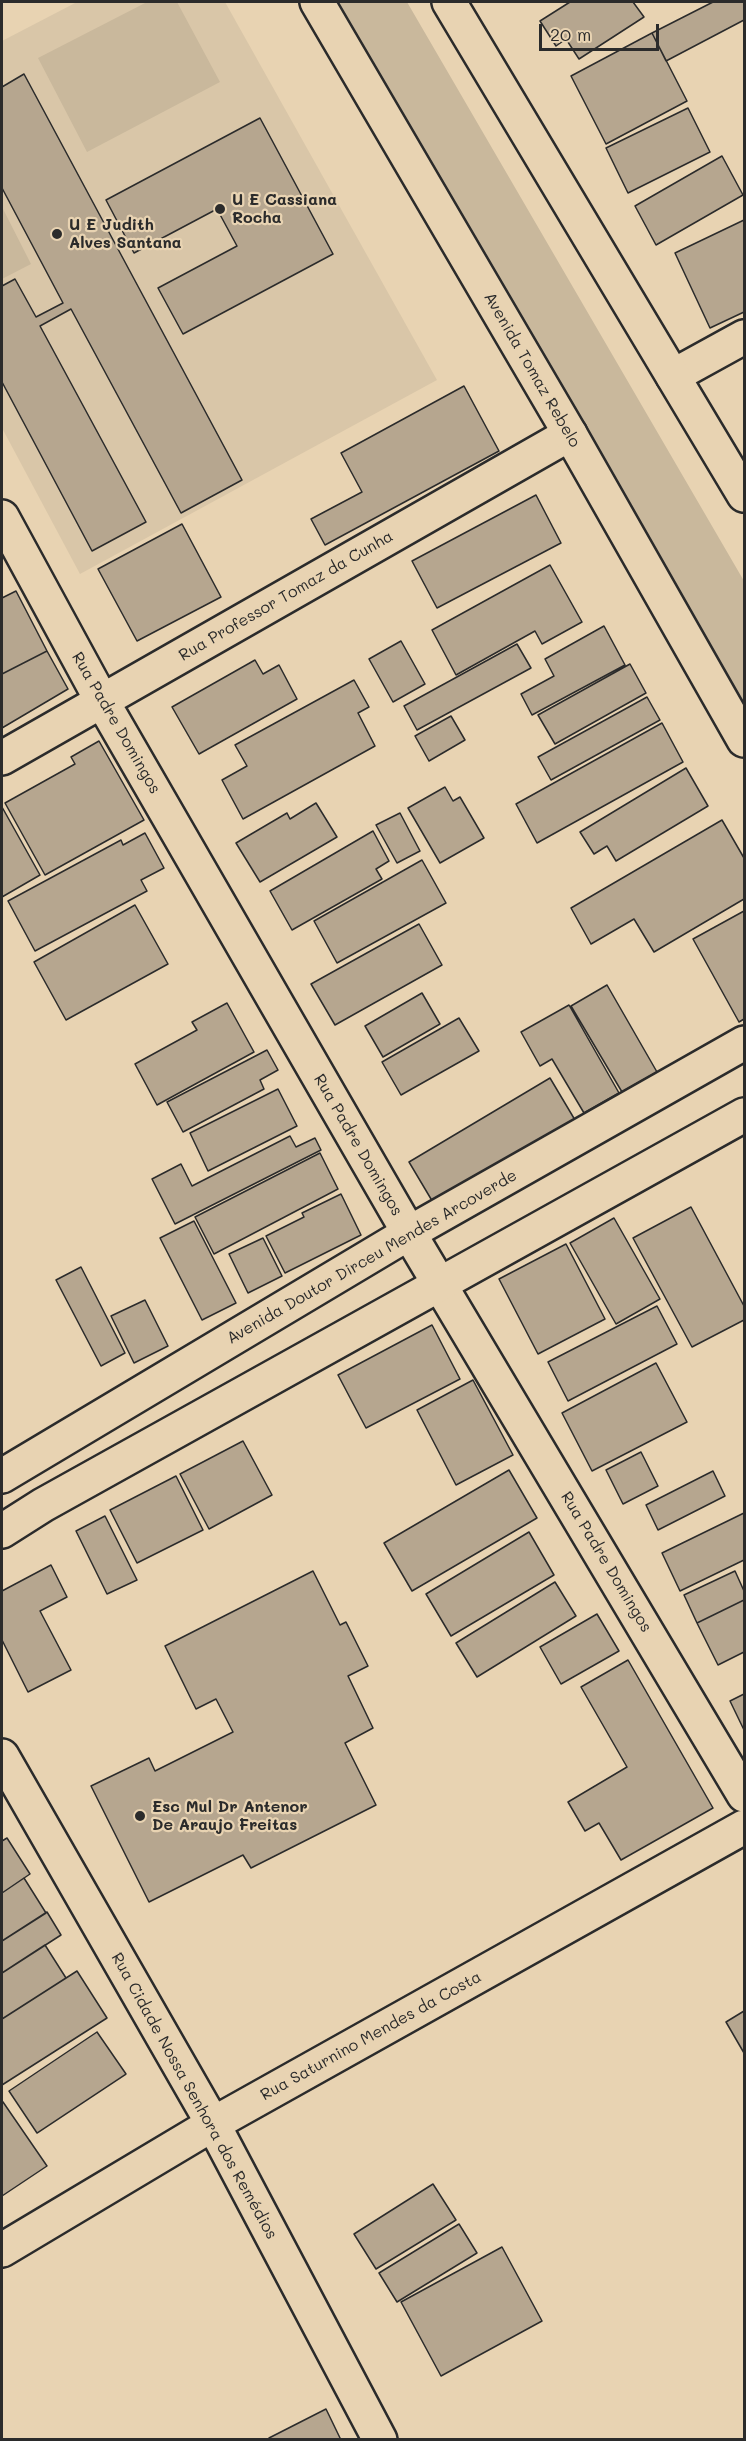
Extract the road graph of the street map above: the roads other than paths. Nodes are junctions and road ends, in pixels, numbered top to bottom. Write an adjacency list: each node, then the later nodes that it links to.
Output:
1 (317, 2): 5 (street, Avenida Tomaz Rebelo)
2 (449, 2): 4 (street)
3 (744, 338): 4 (street)
4 (673, 376): 6 (street)
5 (570, 434): 8 (street, Rua Professor Tomaz da Cunha); 9 (street, Avenida Tomaz Rebelo)
6 (744, 495)
7 (2, 517): 8 (street, Rua Padre Domingos)
8 (102, 701): 10 (street, Rua Professor Tomaz da Cunha); 13 (street, Rua Padre Domingos)
9 (744, 740)
10 (2, 758)
11 (744, 1043): 13 (street, Avenida Doutor Dirceu Mendes Arcoverde)
12 (744, 1114): 14 (street)
13 (409, 1233): 14 (street, Rua Padre Domingos); 15 (street, Avenida Doutor Dirceu Mendes Arcoverde)
14 (440, 1282): 16 (street); 19 (street, Rua Padre Domingos)
15 (9, 1472): 16 (street)
16 (43, 1505): 17 (street)
17 (2, 1532)
18 (2, 1756): 21 (street, Rua Cidade Nossa Senhora dos Remédios)
19 (744, 1795)
20 (744, 1827): 21 (street, Rua Saturnino Mendes da Costa)
21 (213, 2124): 22 (street, Rua Saturnino Mendes da Costa); 23 (street, Rua Cidade Nossa Senhora dos Remédios)
22 (2, 2250)
23 (380, 2439)

